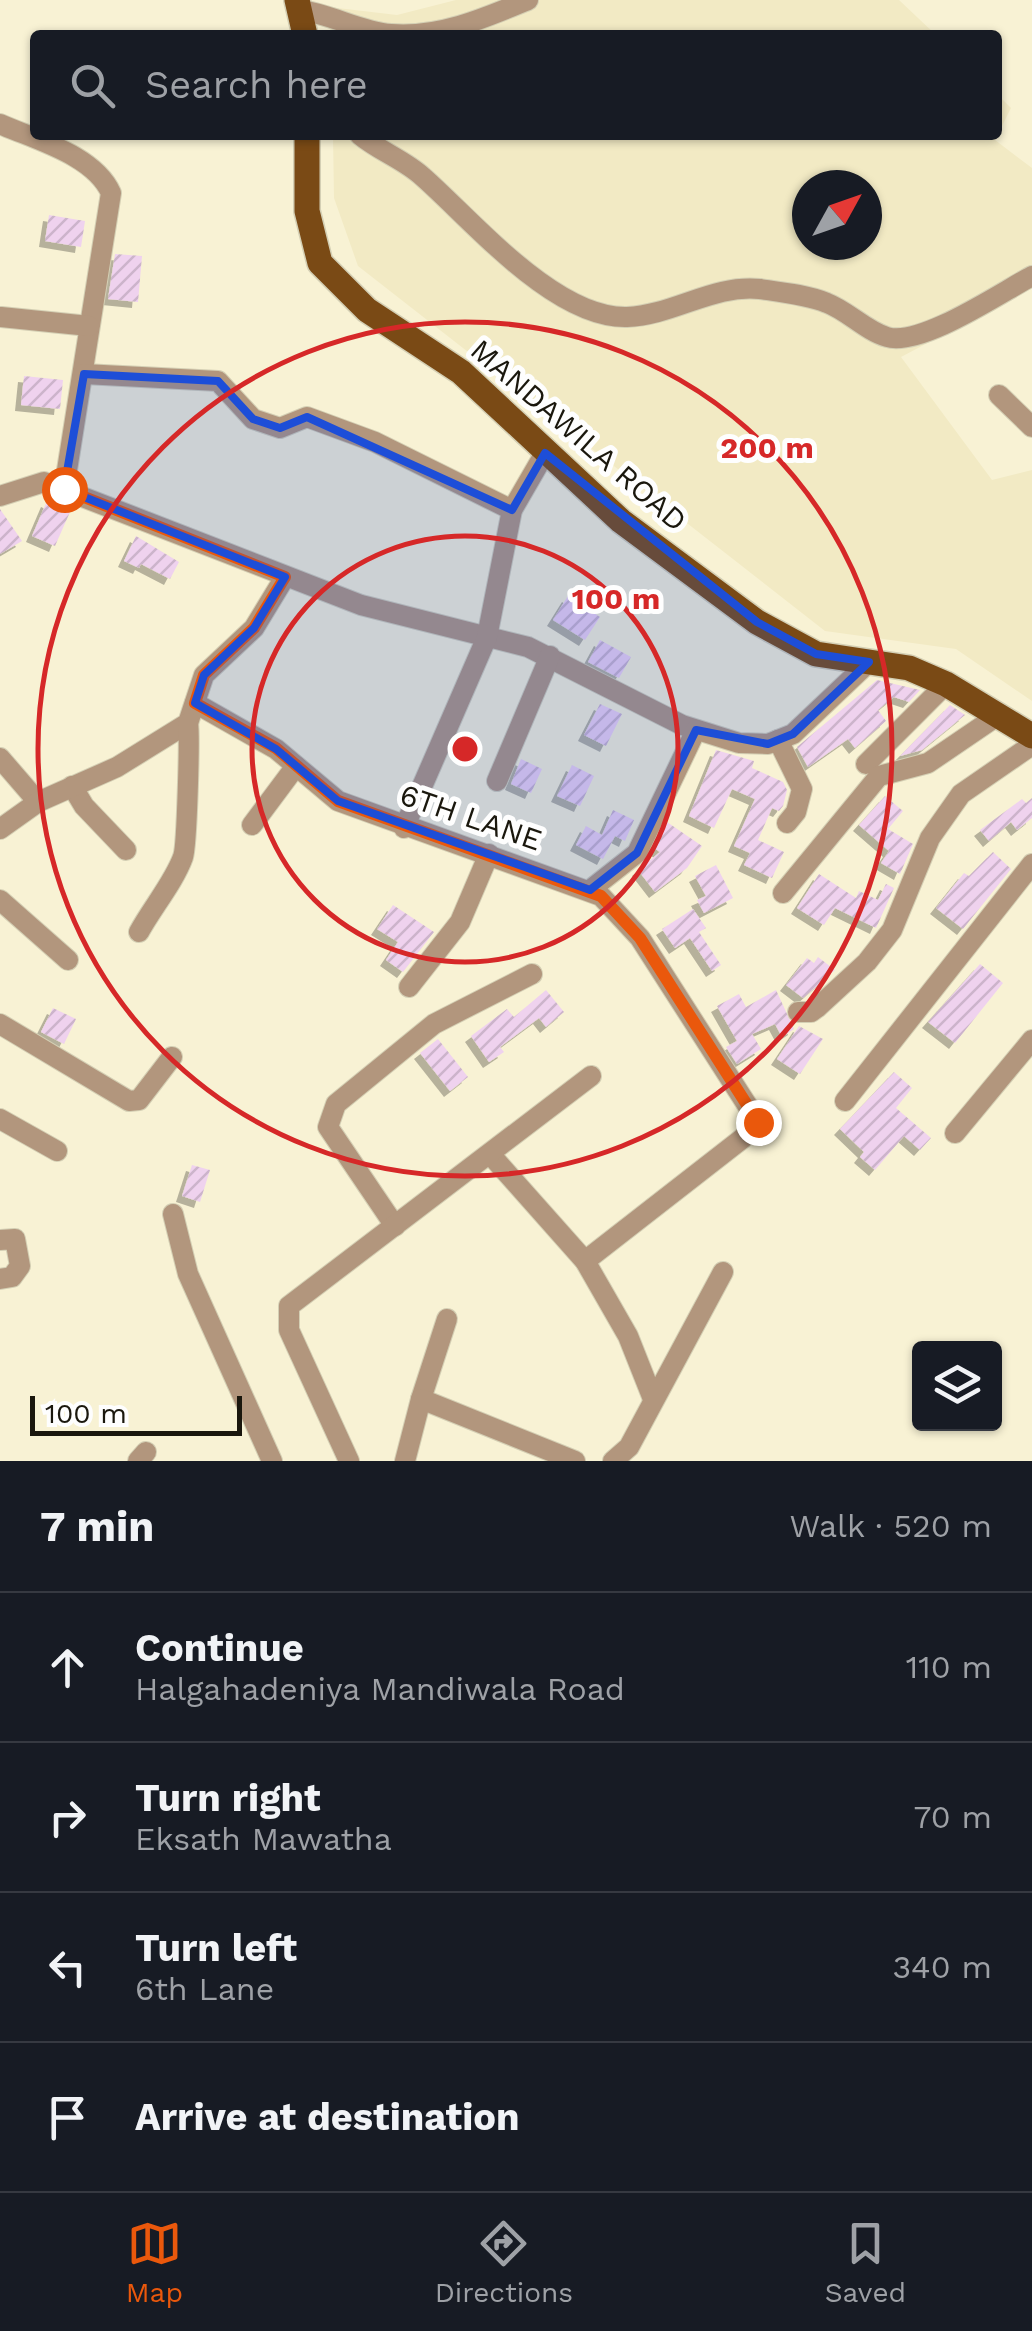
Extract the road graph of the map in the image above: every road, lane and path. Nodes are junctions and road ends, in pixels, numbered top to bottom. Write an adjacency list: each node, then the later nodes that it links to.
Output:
1 (336, 0): 3 (street)
2 (528, 0): 5 (street)
3 (304, 11): 4 (street)
4 (378, 30)
5 (428, 30)
6 (0, 124): 7 (street)
7 (30, 138)
8 (35, 140): 13 (street)
9 (308, 140): 17 (main road, MANDAWILA ROAD)
10 (368, 140): 11 (street)
11 (1032, 276)
12 (2, 317): 13 (street)
13 (89, 326): 14 (street)
14 (84, 374): 18 (street); 20 (street)
15 (999, 396): 16 (street)
16 (1032, 427)
17 (545, 454): 20 (street); 24 (main road, MANDAWILA ROAD)
18 (64, 489): 19 (street); 21 (street)
19 (0, 496)
20 (512, 510): 22 (street)
21 (285, 577): 22 (street); 26 (street)
22 (487, 637): 23 (street); 41 (street)
23 (550, 656): 28 (street); 35 (street)
24 (869, 662): 25 (main road, MANDAWILA ROAD); 30 (street)
25 (946, 684): 27 (main road, MANDAWILA ROAD); 33 (street)
26 (191, 713): 34 (street, 6TH LANE); 36 (street); 48 (street)
27 (1000, 714): 29 (main road, MANDAWILA ROAD); 46 (street)
28 (696, 730): 30 (street); 45 (street)
29 (1032, 736)
30 (778, 740): 38 (street)
31 (1032, 744): 52 (street)
32 (0, 758): 37 (street)
33 (866, 764)
34 (296, 766): 39 (street); 41 (street, 6TH LANE)
35 (497, 781)
36 (72, 786): 37 (street); 42 (street)
37 (38, 802): 40 (street)
38 (787, 823)
39 (252, 825)
40 (0, 828)
41 (404, 828): 43 (street, 6TH LANE)
42 (126, 850)
43 (489, 854): 45 (street, 6TH LANE); 51 (street)
44 (1032, 864): 57 (street)
45 (590, 890): 59 (street, 6TH LANE)
46 (782, 893)
47 (0, 900): 49 (street)
48 (138, 932)
49 (68, 960)
50 (532, 974): 65 (street)
51 (409, 988)
52 (798, 1012)
53 (0, 1024): 55 (street)
54 (1032, 1040): 60 (street)
55 (172, 1057)
56 (590, 1076): 63 (street)
57 (845, 1100)
58 (0, 1119): 62 (street)
59 (758, 1122)
60 (955, 1133)
61 (742, 1138): 67 (street)
62 (57, 1151)
63 (490, 1154): 65 (street); 67 (street)
64 (173, 1214): 73 (street)
65 (394, 1226): 74 (street)
66 (0, 1240): 69 (street)
67 (584, 1261): 72 (street)
68 (723, 1272): 72 (street)
69 (0, 1279)
70 (447, 1319): 71 (street)
71 (421, 1399): 75 (street); 76 (street)
72 (653, 1399): 77 (street)
73 (272, 1461)
74 (348, 1461)
75 (405, 1461)
76 (575, 1461)
77 (613, 1461)

